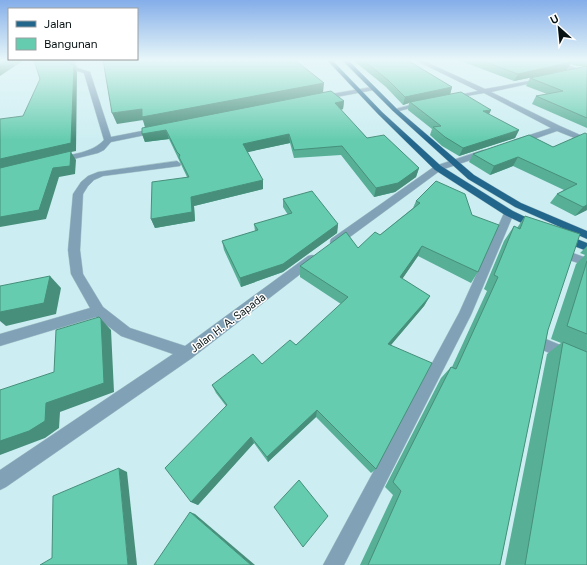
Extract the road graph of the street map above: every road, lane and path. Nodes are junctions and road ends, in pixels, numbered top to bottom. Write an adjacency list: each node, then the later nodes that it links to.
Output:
1 (91, 86): 15 (street)
2 (354, 86): 7 (main road)
3 (369, 86): 6 (main road)
4 (474, 86): 8 (street)
5 (506, 86): 8 (street)
6 (372, 89): 7 (street); 12 (main road)
7 (357, 90): 10 (street); 22 (main road)
8 (484, 91): 9 (street); 13 (street)
9 (446, 99)
10 (311, 100)
11 (432, 102): 12 (street)
12 (395, 110): 21 (main road)
13 (557, 128): 16 (street); 17 (street)
14 (162, 129): 15 (street)
15 (108, 140): 19 (street)
16 (587, 141)
17 (508, 145)
18 (494, 150): 21 (street, Jalan H. A. Sapada)
19 (50, 162)
20 (177, 164): 28 (street)
21 (454, 164): 22 (street, Jalan H. A. Sapada); 26 (main road)
22 (438, 168): 23 (main road); 30 (street, Jalan H. A. Sapada)
23 (509, 214): 24 (main road); 34 (street)
24 (544, 230)
25 (557, 235): 26 (main road)
26 (577, 250): 27 (street)
27 (587, 262)
28 (98, 311): 29 (street); 30 (street)
29 (0, 340)
30 (187, 353): 33 (street, Jalan H. A. Sapada)
31 (538, 358): 32 (street)
32 (587, 363)
33 (0, 481)
34 (333, 565)

